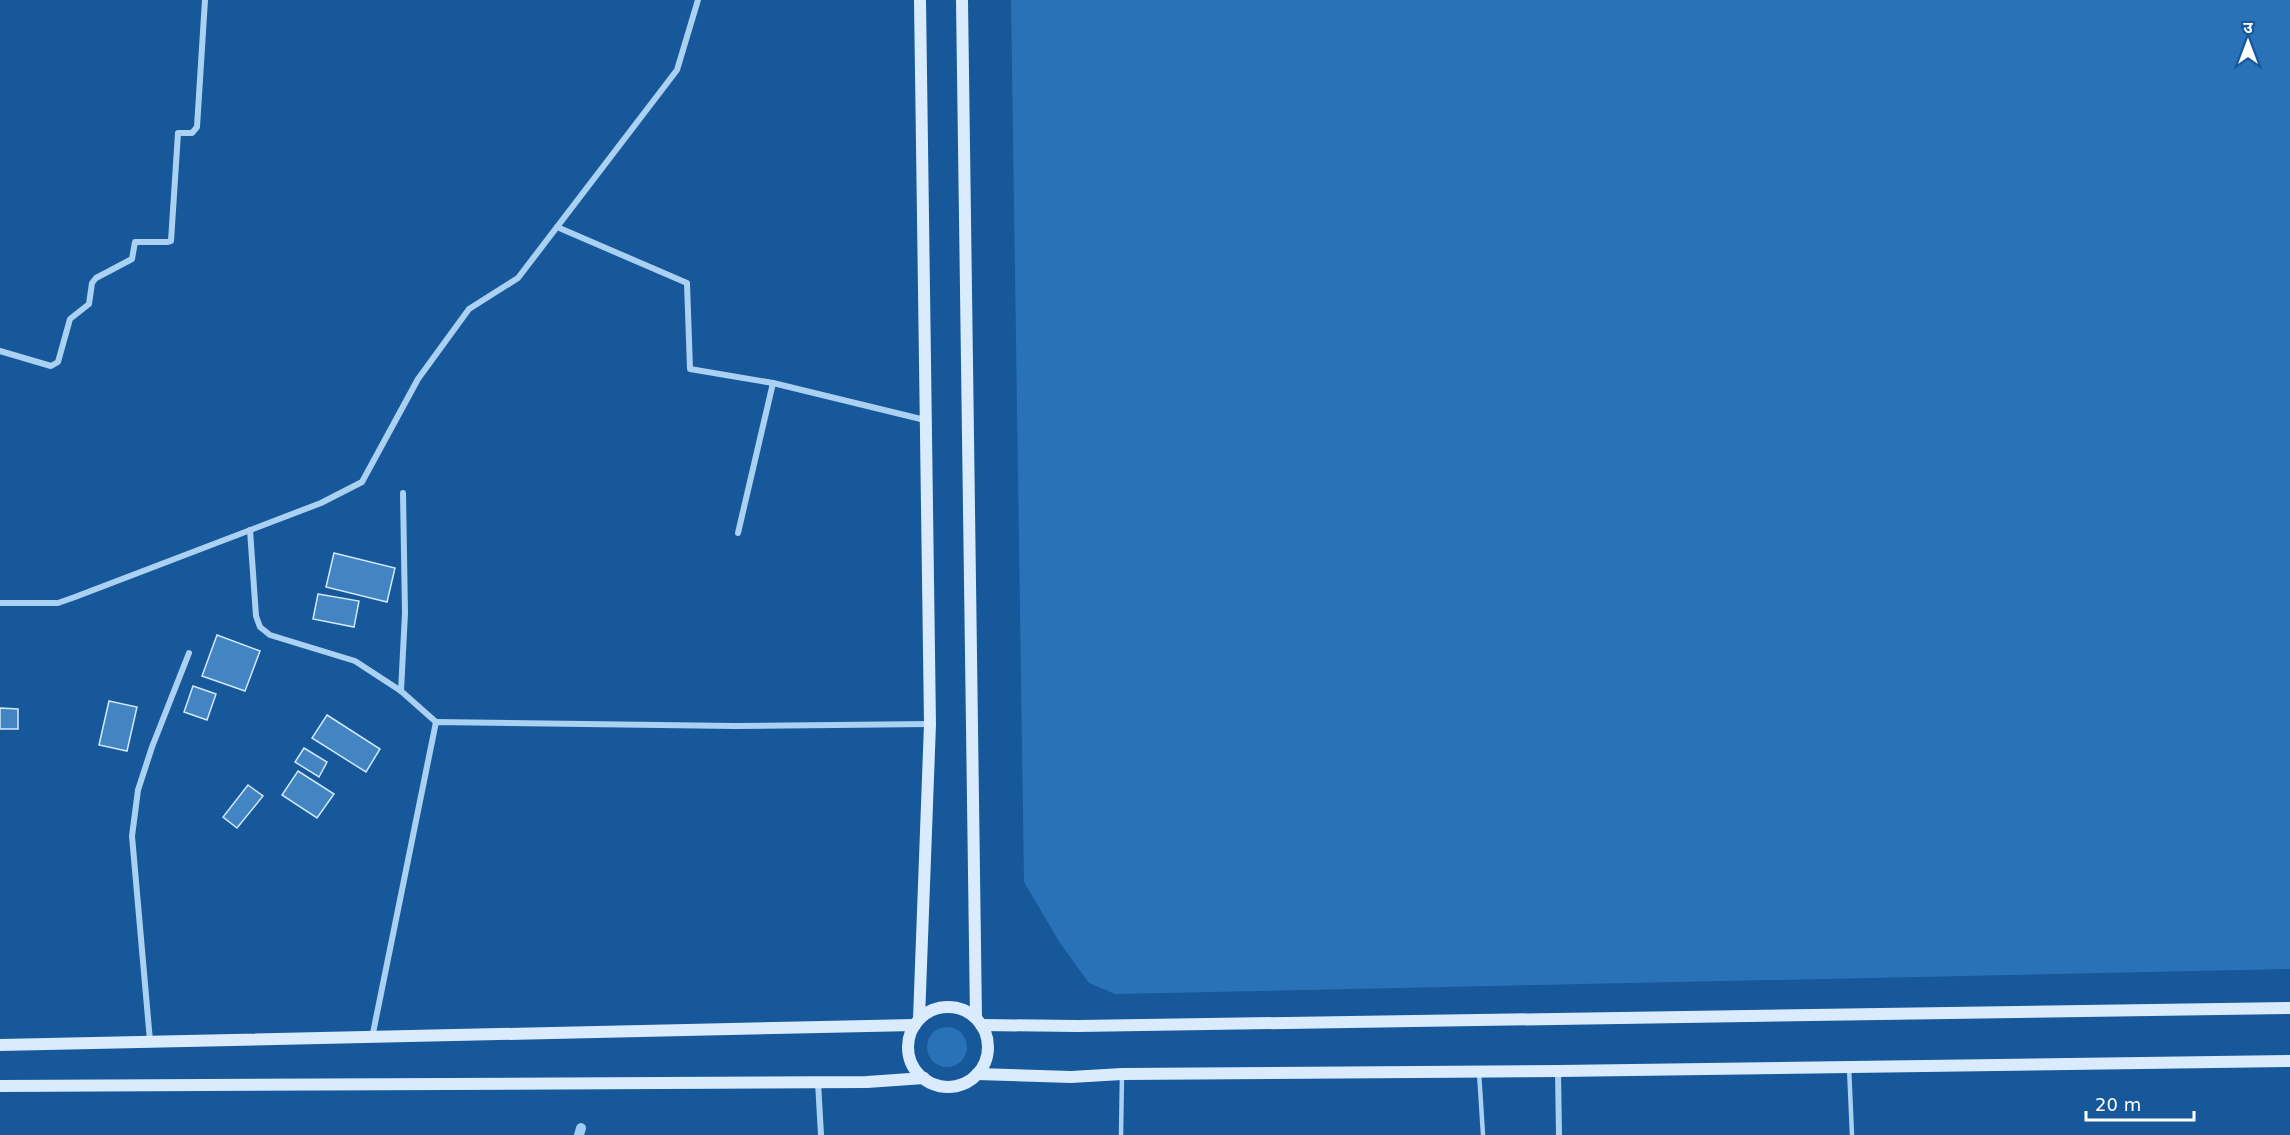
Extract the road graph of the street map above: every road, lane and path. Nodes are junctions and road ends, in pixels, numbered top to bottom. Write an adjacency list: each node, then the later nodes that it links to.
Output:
1 (205, 0): 6 (street)
2 (698, 0): 5 (street)
3 (920, 0): 8 (main road)
4 (962, 0): 19 (main road)
5 (557, 227): 7 (street); 10 (street)
6 (0, 351)
7 (773, 383): 8 (street); 11 (street)
8 (926, 420): 16 (main road)
9 (403, 493): 14 (street)
10 (250, 530): 12 (street); 14 (street)
11 (738, 533)
12 (0, 603)
13 (189, 653): 21 (street)
14 (401, 691): 15 (street)
15 (436, 723): 16 (street); 20 (street)
16 (930, 724): 18 (main road)
17 (2290, 1008): 19 (main road)
18 (917, 1022): 19 (main road); 20 (main road); 29 (main road)
19 (978, 1022): 27 (main road)
20 (372, 1038): 21 (main road)
21 (150, 1042): 22 (main road)
22 (0, 1045)
23 (2290, 1061): 24 (main road)
24 (1849, 1067): 25 (main road); 36 (lane)
25 (1558, 1071): 26 (main road); 35 (street)
26 (1479, 1072): 28 (main road); 34 (lane)
27 (977, 1074): 28 (main road); 29 (main road)
28 (1122, 1074): 33 (lane)
29 (924, 1078): 30 (main road)
30 (818, 1082): 31 (main road); 32 (street)
31 (0, 1086)
32 (821, 1135)
33 (1122, 1135)
34 (1483, 1135)
35 (1559, 1135)
36 (1852, 1135)

